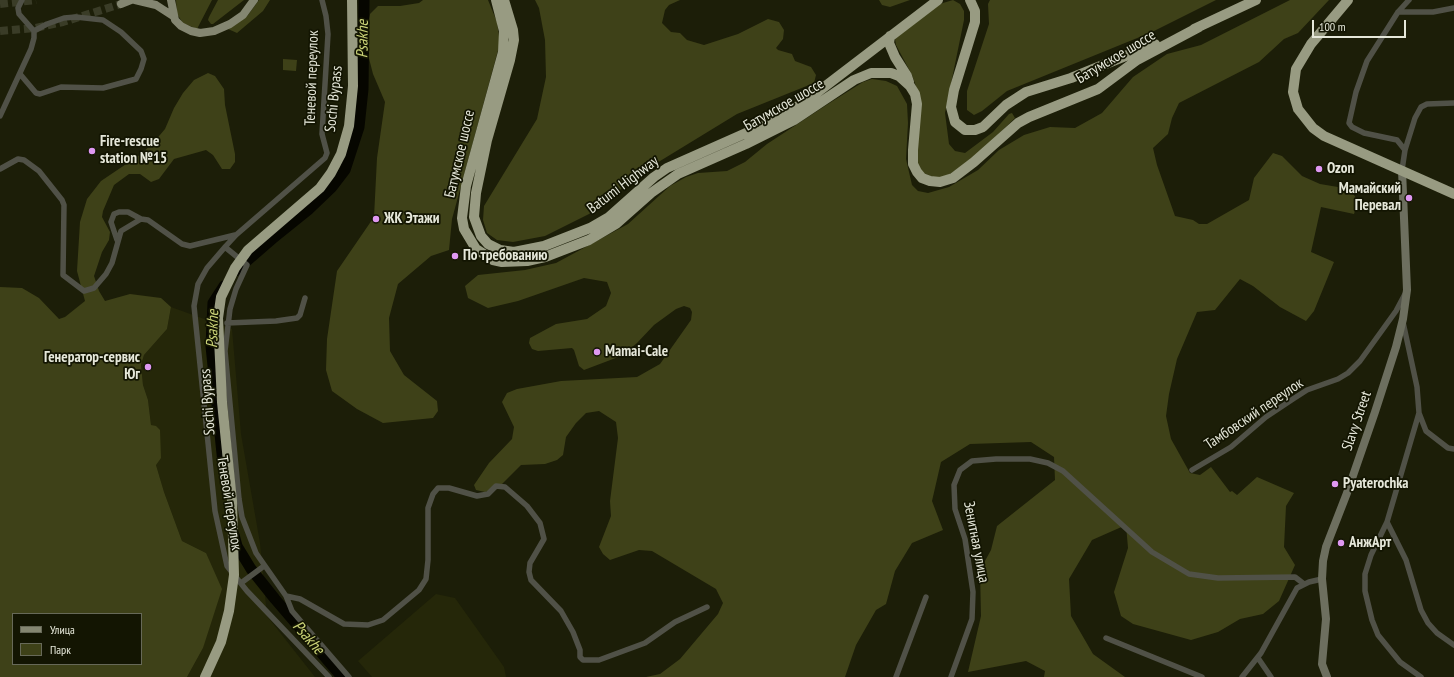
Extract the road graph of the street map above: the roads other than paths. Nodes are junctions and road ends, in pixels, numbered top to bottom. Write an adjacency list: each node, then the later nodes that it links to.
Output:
1 (22, 0): 20 (street)
2 (131, 0): 15 (main road)
3 (135, 0): 18 (main road)
4 (171, 0): 18 (main road)
5 (254, 0): 18 (main road)
6 (322, 0): 33 (street, Теневой переулок)
7 (352, 0): 54 (highway, Sochi Bypass)
8 (496, 0): 25 (highway, Батумское шоссе)
9 (504, 0): 21 (highway, Batumi Highway)
10 (938, 0): 21 (highway, Batumi Highway)
11 (970, 0): 22 (highway)
12 (1256, 0): 19 (highway, Батумское шоссе)
13 (1348, 0): 30 (highway)
14 (1409, 0): 17 (street)
15 (121, 4)
16 (1454, 8): 17 (street)
17 (1398, 12): 28 (street)
18 (173, 16)
19 (1199, 27): 22 (highway); 24 (highway, Батумское шоссе)
20 (34, 31): 23 (street); 23 (street)
21 (890, 36): 25 (highway)
22 (1102, 66): 24 (highway)
23 (20, 74): 27 (street)
24 (1107, 84): 25 (highway, Батумское шоссе)
25 (910, 86)
26 (1454, 103): 28 (street)
27 (0, 116)
28 (1404, 150): 30 (street)
29 (0, 169): 34 (street)
30 (1402, 170): 31 (highway); 36 (street, Slavy Street)
31 (1454, 194)
32 (141, 219): 33 (street, Теневой переулок); 34 (street); 34 (street, Теневой переулок)
33 (236, 235): 35 (street, Теневой переулок)
34 (117, 240)
35 (225, 247): 39 (street); 46 (street, Теневой переулок)
36 (1407, 290): 38 (street, Slavy Street); 42 (street, Тамбовский переулок)
37 (305, 298): 39 (street)
38 (1403, 319): 40 (street); 45 (street, Slavy Street)
39 (227, 323): 44 (street)
40 (1420, 412): 41 (street); 43 (street)
41 (1454, 449)
42 (1192, 470)
43 (1387, 522): 52 (street); 63 (street)
44 (264, 566): 46 (street); 48 (street)
45 (1322, 579): 47 (street); 62 (street, Slavy Street)
46 (241, 583): 55 (street, Теневой переулок)
47 (1304, 584): 53 (street); 58 (street, Зенитная улица)
48 (286, 596): 50 (street); 56 (street)
49 (926, 597): 57 (street)
50 (707, 607)
51 (1106, 638): 59 (street)
52 (1454, 644)
53 (1258, 658): 60 (street); 61 (street)
54 (205, 677)
55 (329, 677)
56 (349, 677)
57 (896, 677)
58 (951, 677)
59 (1202, 677)
60 (1242, 677)
61 (1271, 677)
62 (1328, 677)
63 (1421, 677)

